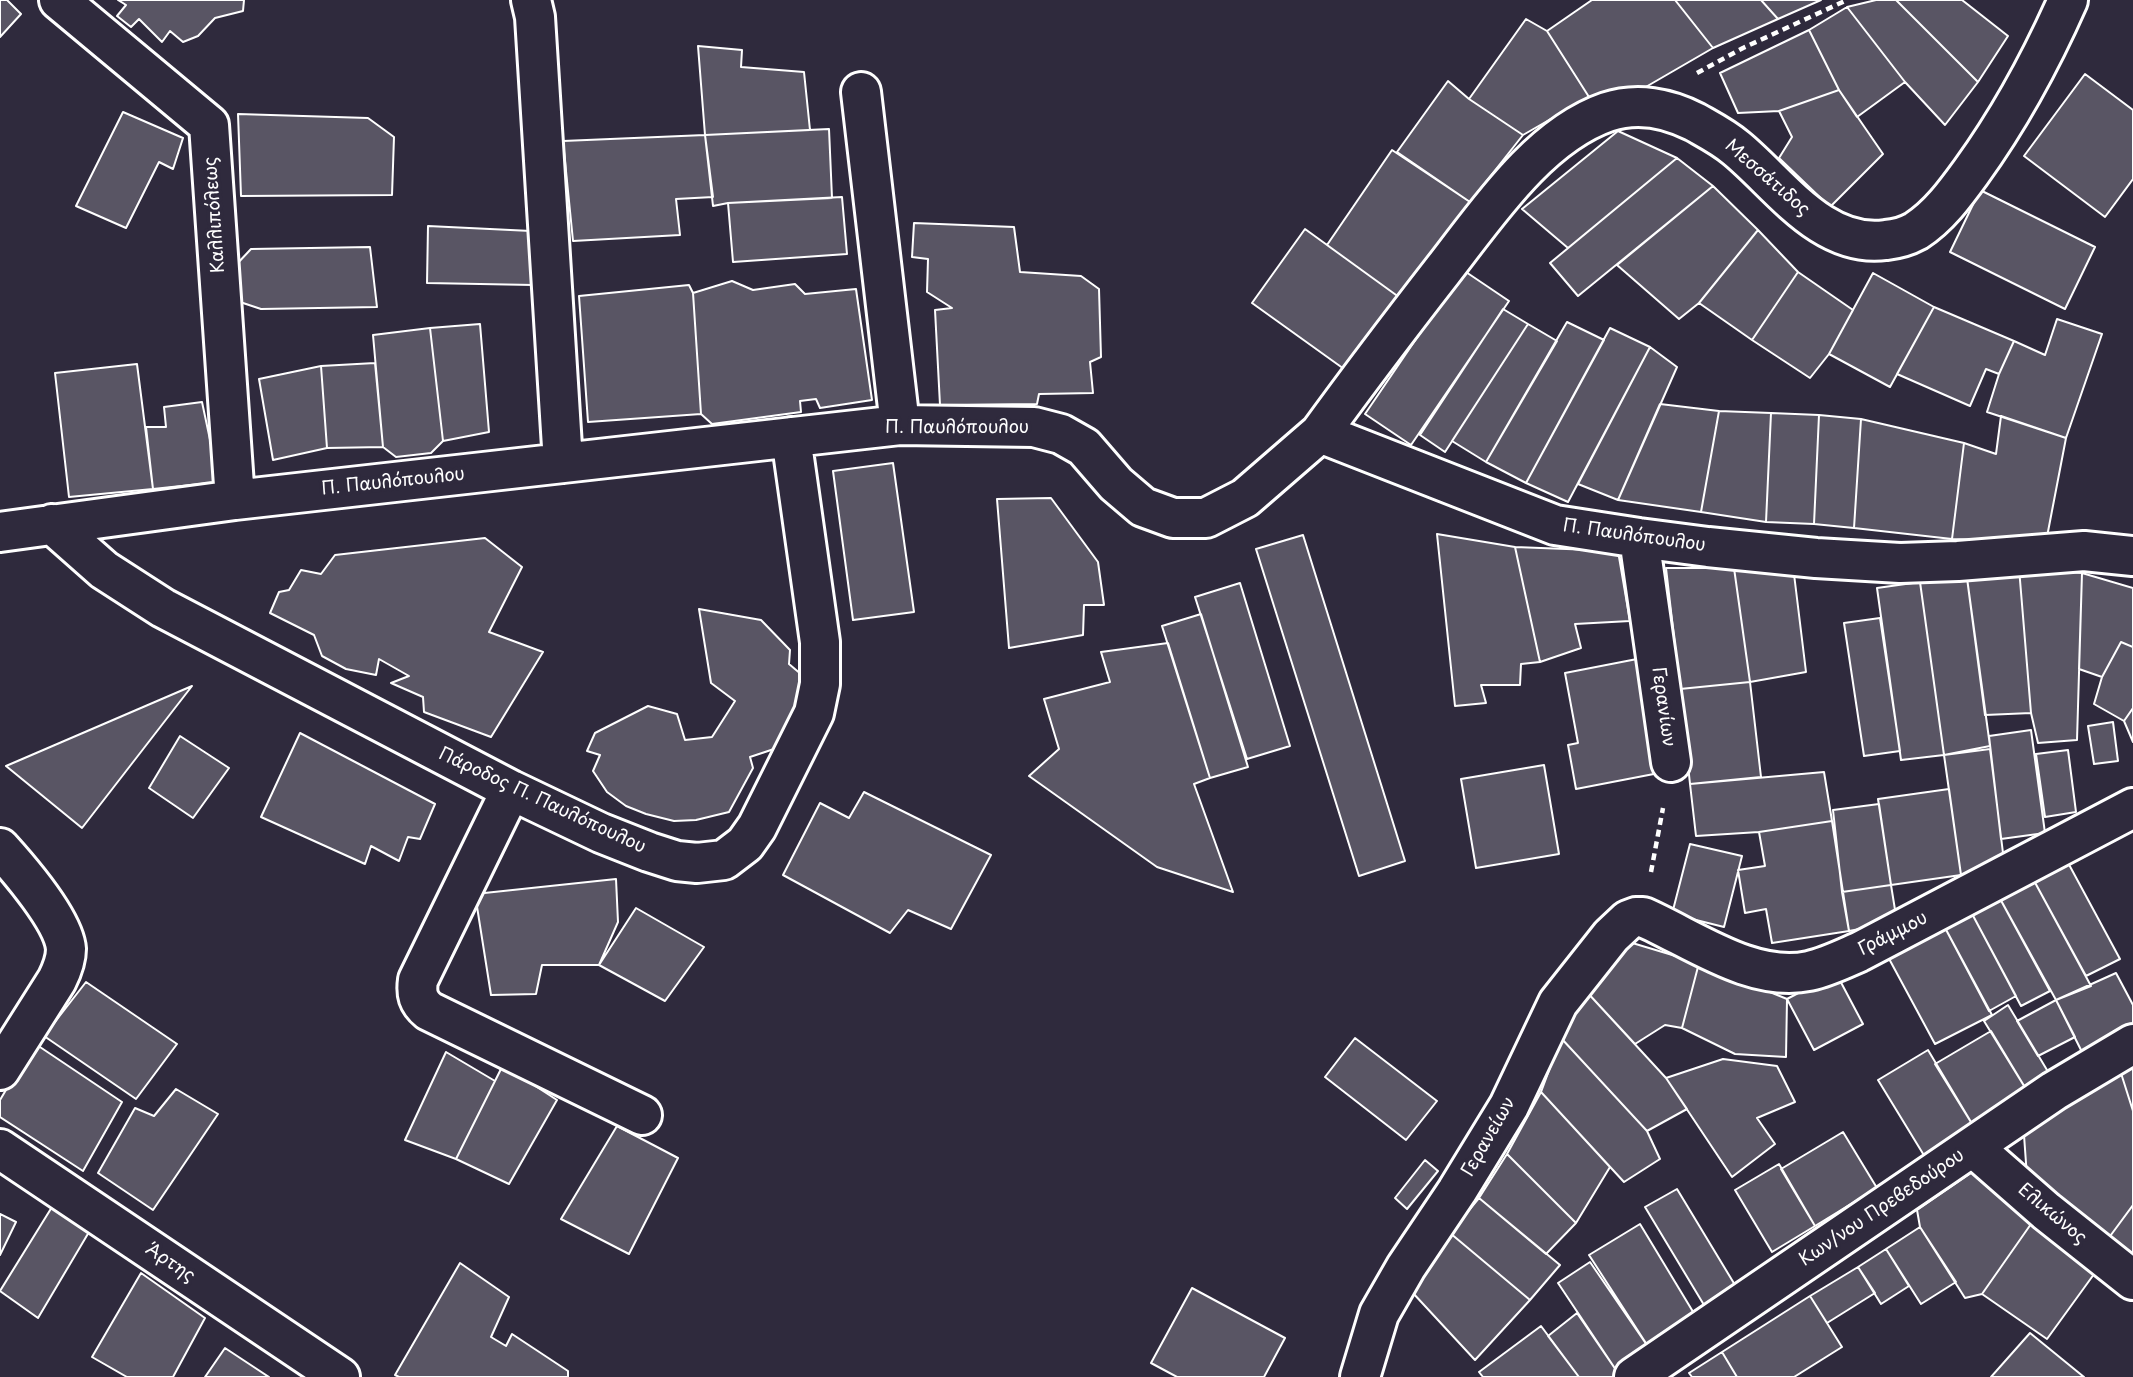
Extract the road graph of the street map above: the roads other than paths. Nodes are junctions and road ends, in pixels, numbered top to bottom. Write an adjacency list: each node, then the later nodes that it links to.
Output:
1 (59, 0): 9 (street, Καλλιπόλεως)
2 (531, 0): 8 (street)
3 (2068, 0): 6 (street, Μεσσάτιδος)
4 (861, 92): 5 (street)
5 (900, 425): 6 (street, Π. Παυλόπουλου); 7 (street, Π. Παυλόπουλου)
6 (1321, 433): 12 (street, Π. Παυλόπουλου)
7 (791, 437): 8 (street, Π. Παυλόπουλου); 15 (street, Πάροδος Π. Παυλόπουλου)
8 (563, 463): 9 (street, Π. Παυλόπουλου)
9 (235, 500): 10 (street, Π. Παυλόπουλου)
10 (52, 524): 11 (street, Π. Παυλόπουλου); 15 (street, Πάροδος Π. Παυλόπουλου)
11 (0, 532)
12 (1639, 538): 13 (street, Π. Παυλόπουλου); 14 (street, Γερανίων)
13 (2133, 556)
14 (1671, 762)
15 (511, 790): 21 (street)
16 (2133, 808): 18 (street, Γράμμου)
17 (0, 848): 20 (street)
18 (1643, 917): 26 (street, Γερανείων)
19 (2133, 1044): 22 (street, Κων/νου Πρεβεδούρου)
20 (0, 1070)
21 (642, 1115)
22 (1973, 1147): 24 (street, Ελικώνος); 27 (street, Κων/νου Πρεβεδούρου)
23 (0, 1149): 25 (street, Άρτης)
24 (2133, 1280)
25 (340, 1377)
26 (1360, 1377)
27 (1634, 1377)

